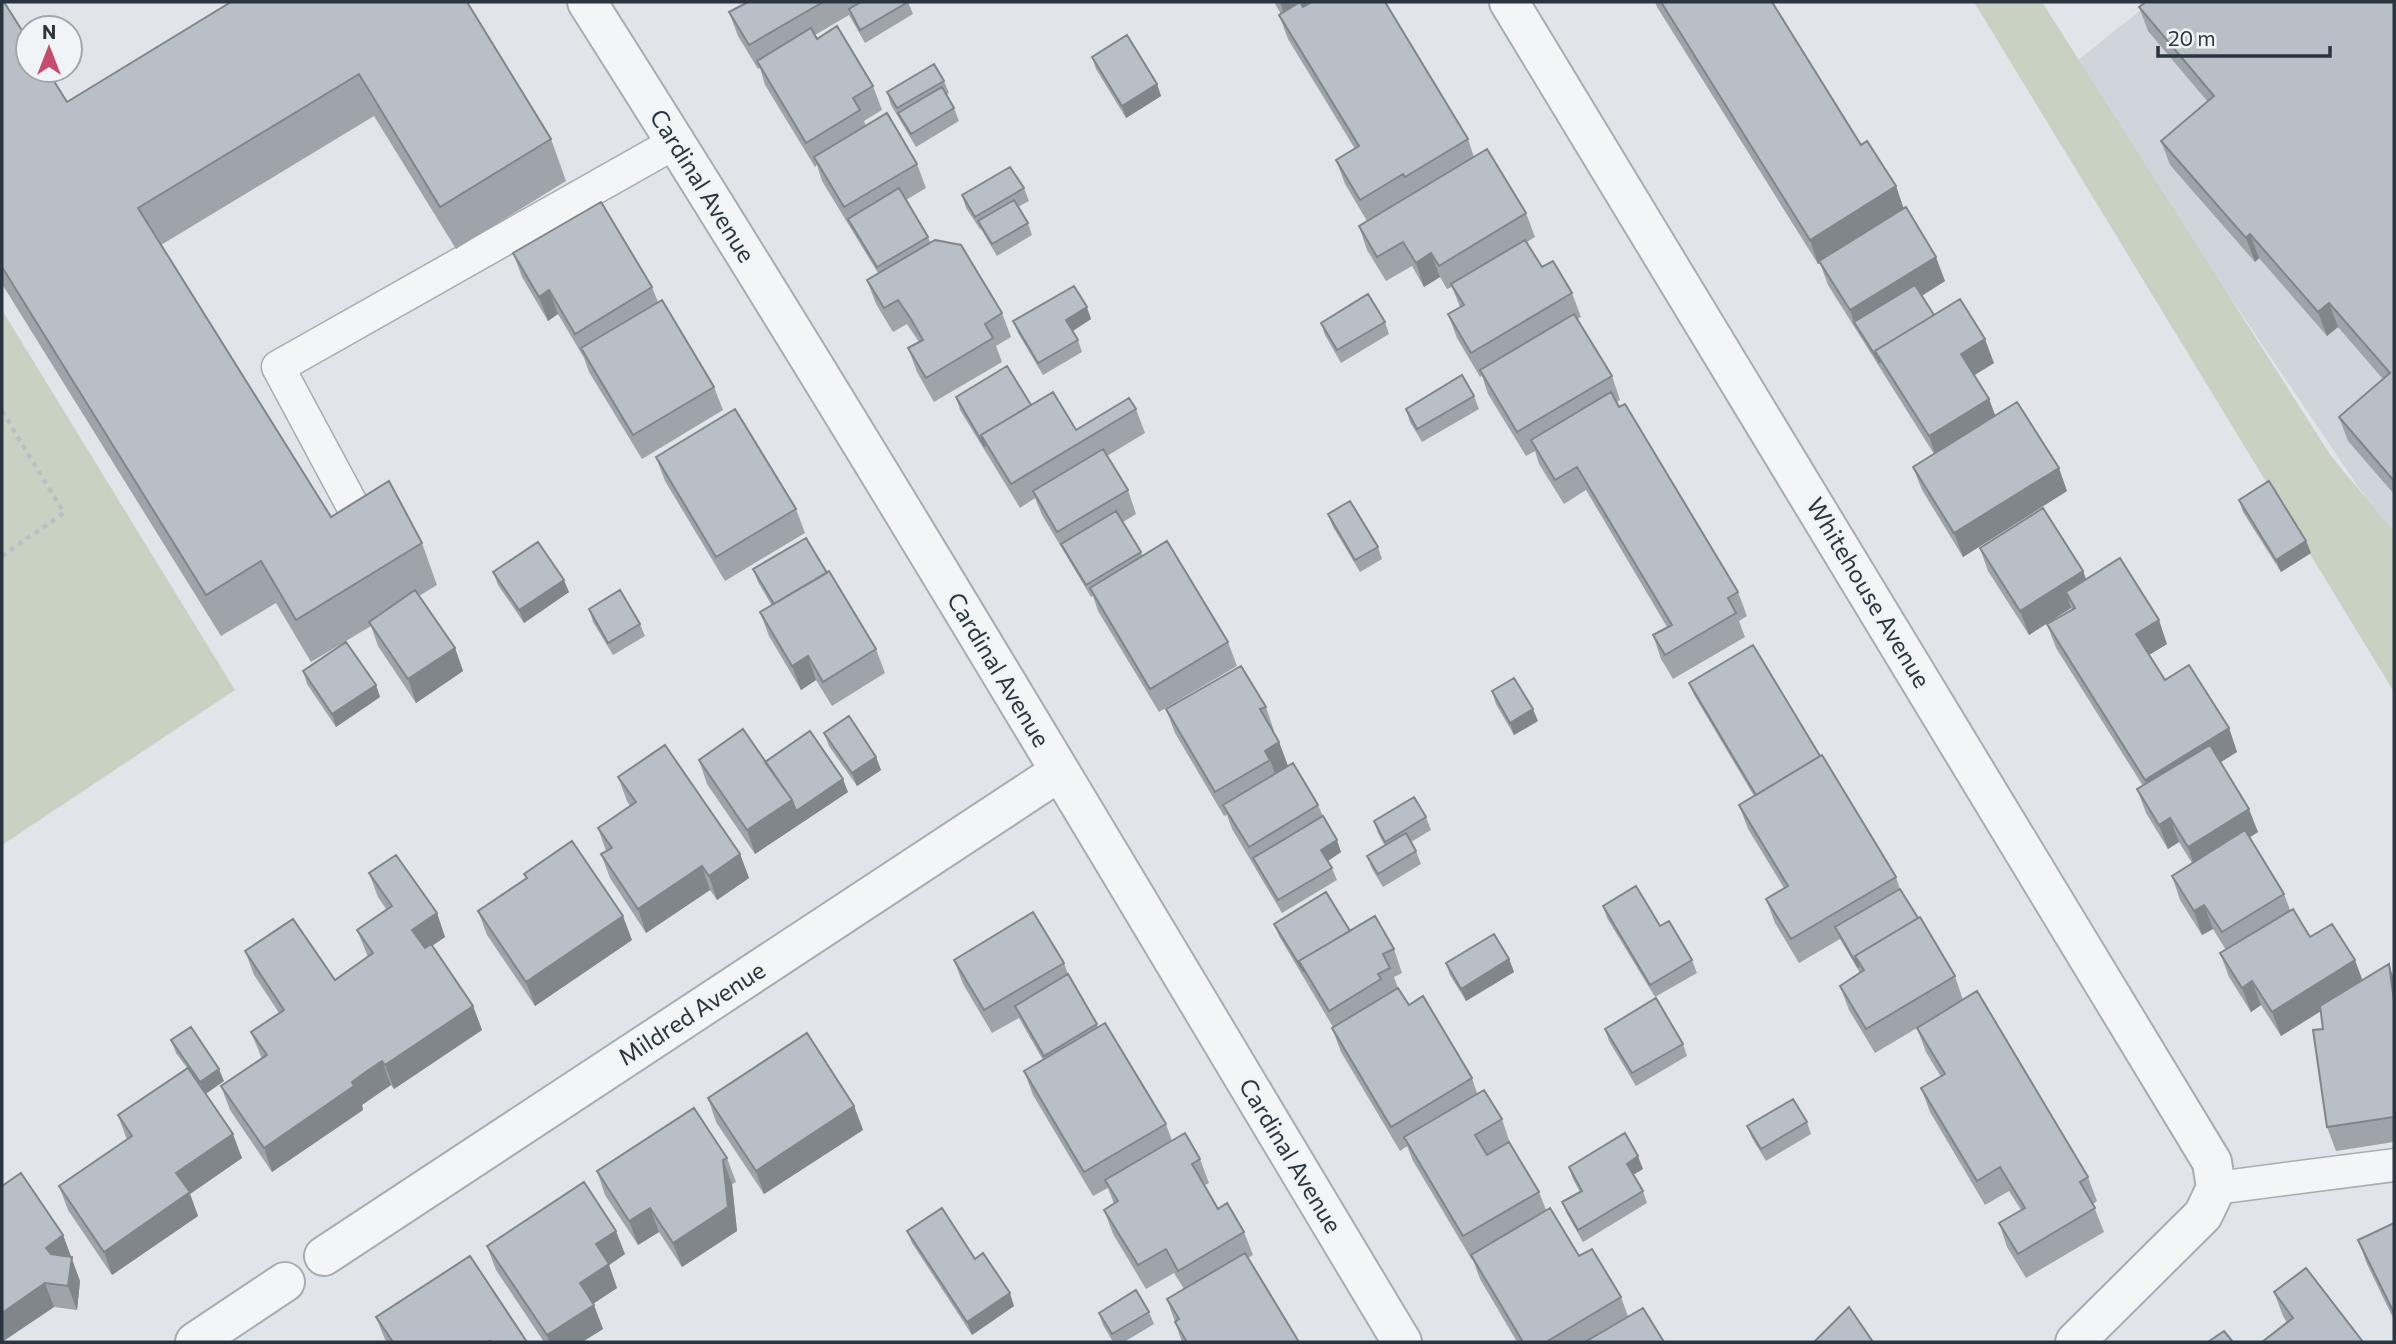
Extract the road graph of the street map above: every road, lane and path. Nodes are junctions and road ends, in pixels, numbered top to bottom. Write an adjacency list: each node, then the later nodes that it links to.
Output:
1 (587, 2): 3 (street, Cardinal Avenue)
2 (1509, 2): 9 (street, Whitehouse Avenue)
3 (676, 142): 5 (lane); 7 (street, Cardinal Avenue)
4 (2, 411): 6 (path)
5 (358, 516)
6 (2, 556)
7 (1059, 772): 10 (street, Mildred Avenue); 13 (street, Cardinal Avenue)
8 (2394, 1165): 9 (lane)
9 (2216, 1188): 14 (street)
10 (324, 1256)
11 (285, 1282): 12 (street)
12 (195, 1342)
13 (1402, 1342)
14 (2075, 1342)

